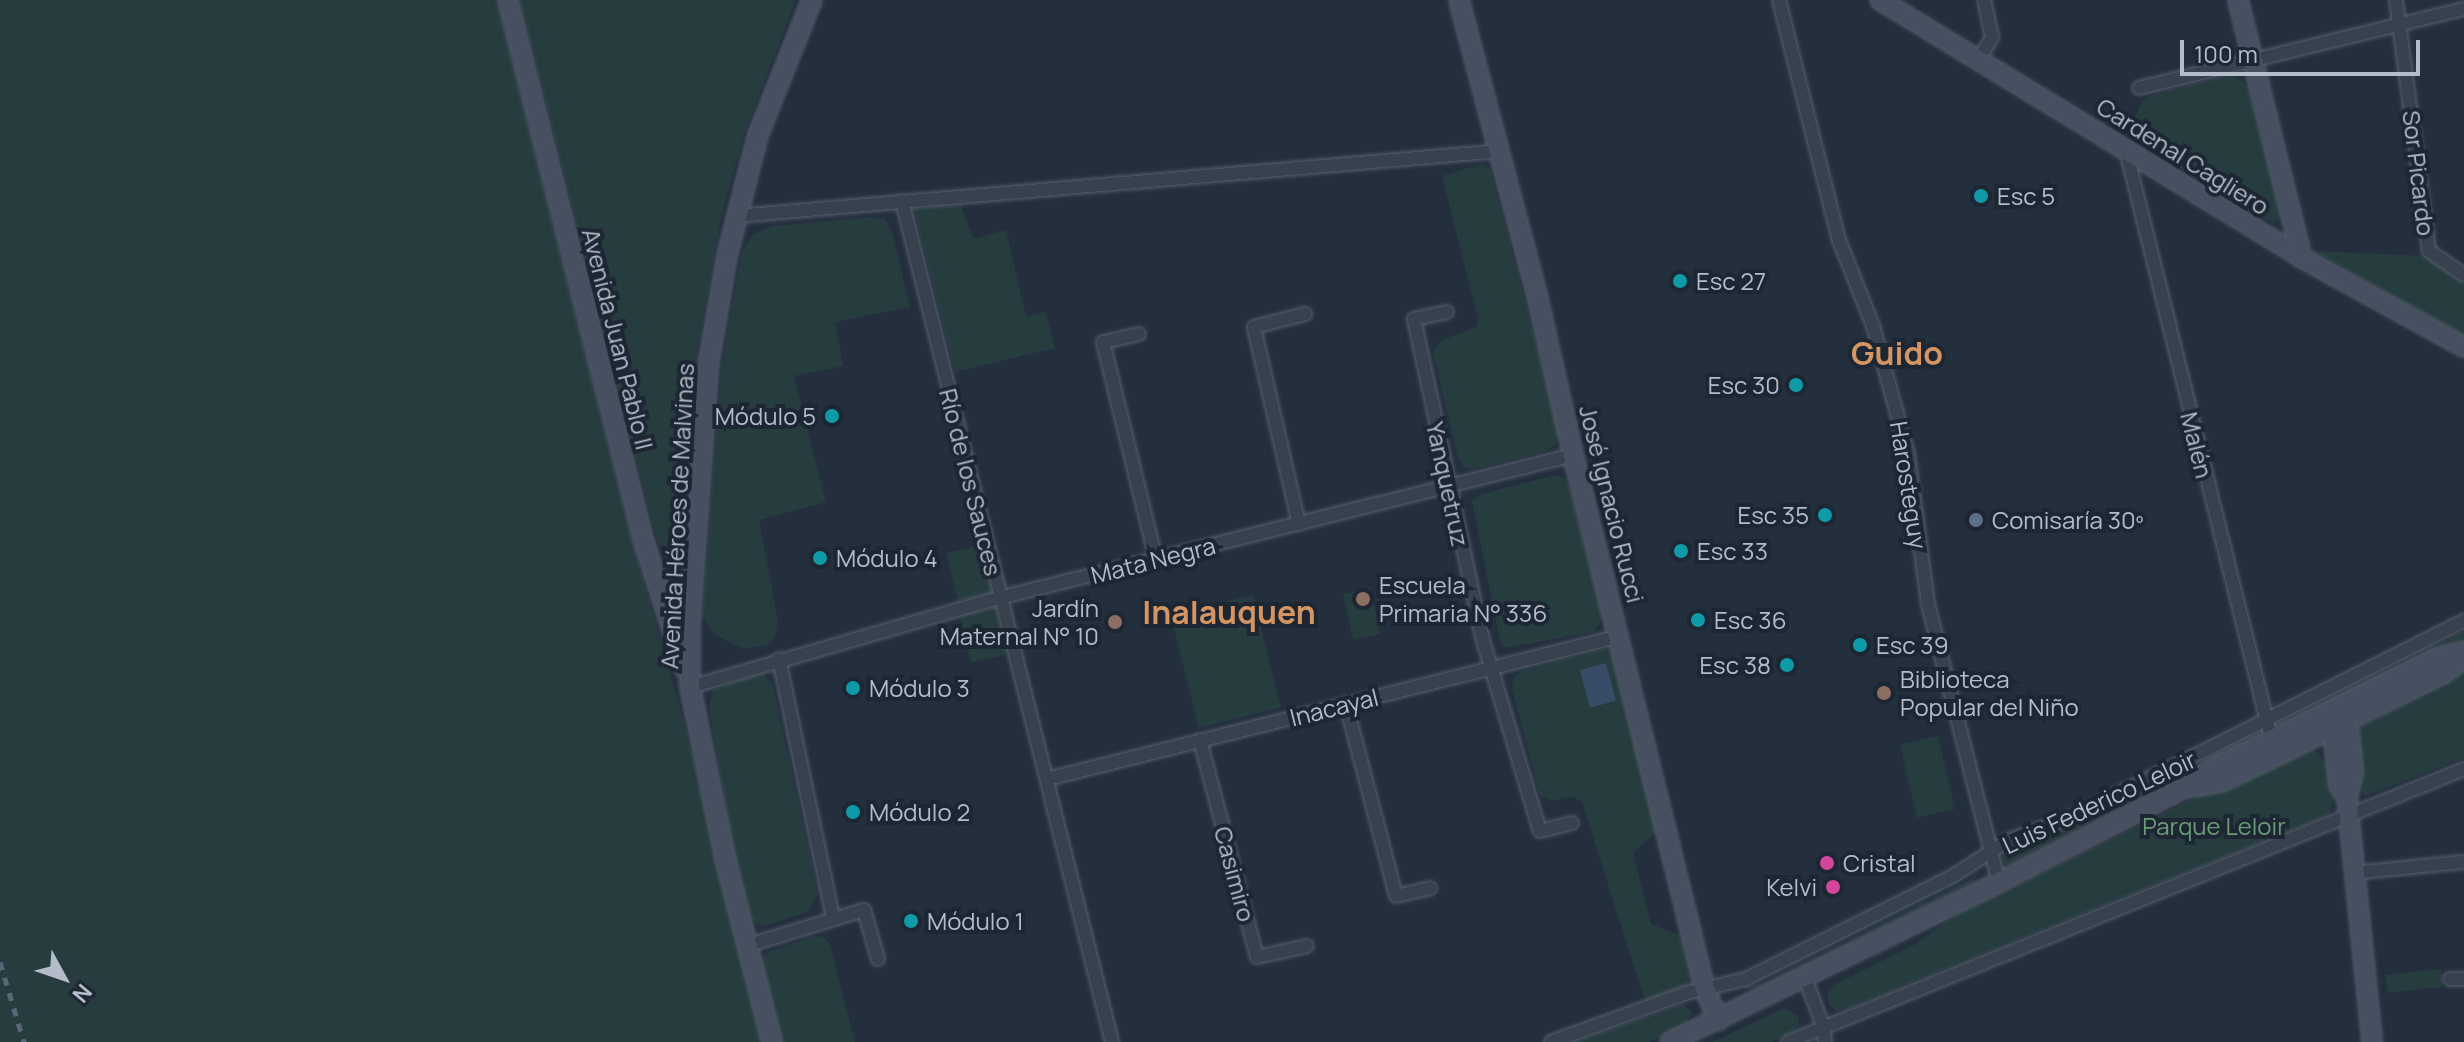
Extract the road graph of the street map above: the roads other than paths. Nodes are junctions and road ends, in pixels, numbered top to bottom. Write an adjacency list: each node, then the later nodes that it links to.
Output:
1 (508, 0): 35 (main road, Avenida Juan Pablo II)
2 (812, 0): 17 (main road, Avenida Héroes de Malvinas)
3 (1459, 0): 15 (main road, José Ignacio Rucci)
4 (1779, 0): 45 (street, Harosteguy)
5 (1880, 0): 11 (main road, Cardenal Cagliero)
6 (1984, 0): 11 (street)
7 (2238, 0): 12 (main road)
8 (2396, 0): 10 (street, Sor Picardo)
9 (2464, 9): 10 (street)
10 (2400, 24): 12 (street); 19 (street, Sor Picardo)
11 (1979, 59): 14 (main road, Cardenal Cagliero)
12 (2254, 59): 13 (street); 18 (main road)
13 (2139, 88)
14 (2126, 150): 18 (main road, Cardenal Cagliero); 38 (street, Malén)
15 (1500, 151): 16 (street); 24 (main road, José Ignacio Rucci)
16 (902, 201): 17 (street); 28 (street, Río de los Sauces)
17 (736, 216): 35 (main road, Avenida Héroes de Malvinas)
18 (2302, 258): 23 (main road, Cardenal Cagliero)
19 (2464, 275)
20 (1447, 312): 25 (street, Yanquetruz)
21 (1305, 314): 26 (street)
22 (1139, 334): 27 (street)
23 (2464, 347)
24 (1573, 455): 25 (street, Mata Negra); 30 (main road, José Ignacio Rucci)
25 (1447, 485): 26 (street, Mata Negra); 34 (street, Yanquetruz)
26 (1299, 524): 27 (street, Mata Negra)
27 (1156, 559): 28 (street, Mata Negra)
28 (999, 598): 32 (street, Mata Negra); 41 (street, Río de los Sauces)
29 (2464, 621): 38 (street, Luis Federico Leloir)
30 (1620, 636): 34 (street, Inacayal); 57 (main road, José Ignacio Rucci)
31 (2464, 651): 37 (main road)
32 (779, 659): 35 (street, Mata Negra); 50 (street)
33 (2464, 659): 37 (main road)
34 (1489, 667): 36 (street, Inacayal); 44 (street, Yanquetruz)
35 (690, 687): 51 (main road, Avenida Héroes de Malvinas)
36 (1346, 704): 39 (street, Inacayal); 49 (street)
37 (2339, 716): 38 (main road); 42 (main road); 43 (main road)
38 (2270, 731): 42 (main road); 45 (street, Luis Federico Leloir)
39 (1200, 740): 41 (street, Inacayal); 52 (street, Casimiro)
40 (2464, 769): 43 (street)
41 (1047, 779): 61 (street, Río de los Sauces)
42 (2184, 788): 48 (main road)
43 (2348, 818): 47 (main road); 59 (street)
44 (1572, 823)
45 (1991, 851): 48 (street, Harosteguy); 57 (street, Luis Federico Leloir)
46 (2464, 862): 47 (street)
47 (2353, 873): 66 (main road)
48 (1999, 882): 54 (main road)
49 (1430, 888)
50 (833, 918): 51 (street); 53 (street)
51 (749, 945): 60 (main road, Avenida Héroes de Malvinas)
52 (1307, 946)
53 (878, 959)
54 (1805, 978): 58 (main road); 59 (street)
55 (2450, 979): 56 (street)
56 (2464, 979)
57 (1705, 989): 58 (main road, José Ignacio Rucci); 62 (street, Luis Federico Leloir)
58 (1718, 1020): 63 (main road)
59 (1823, 1026): 64 (street); 65 (street)
60 (772, 1042)
61 (1112, 1042)
62 (1551, 1042)
63 (1670, 1042)
64 (1788, 1042)
65 (1825, 1042)
66 (2372, 1042)

